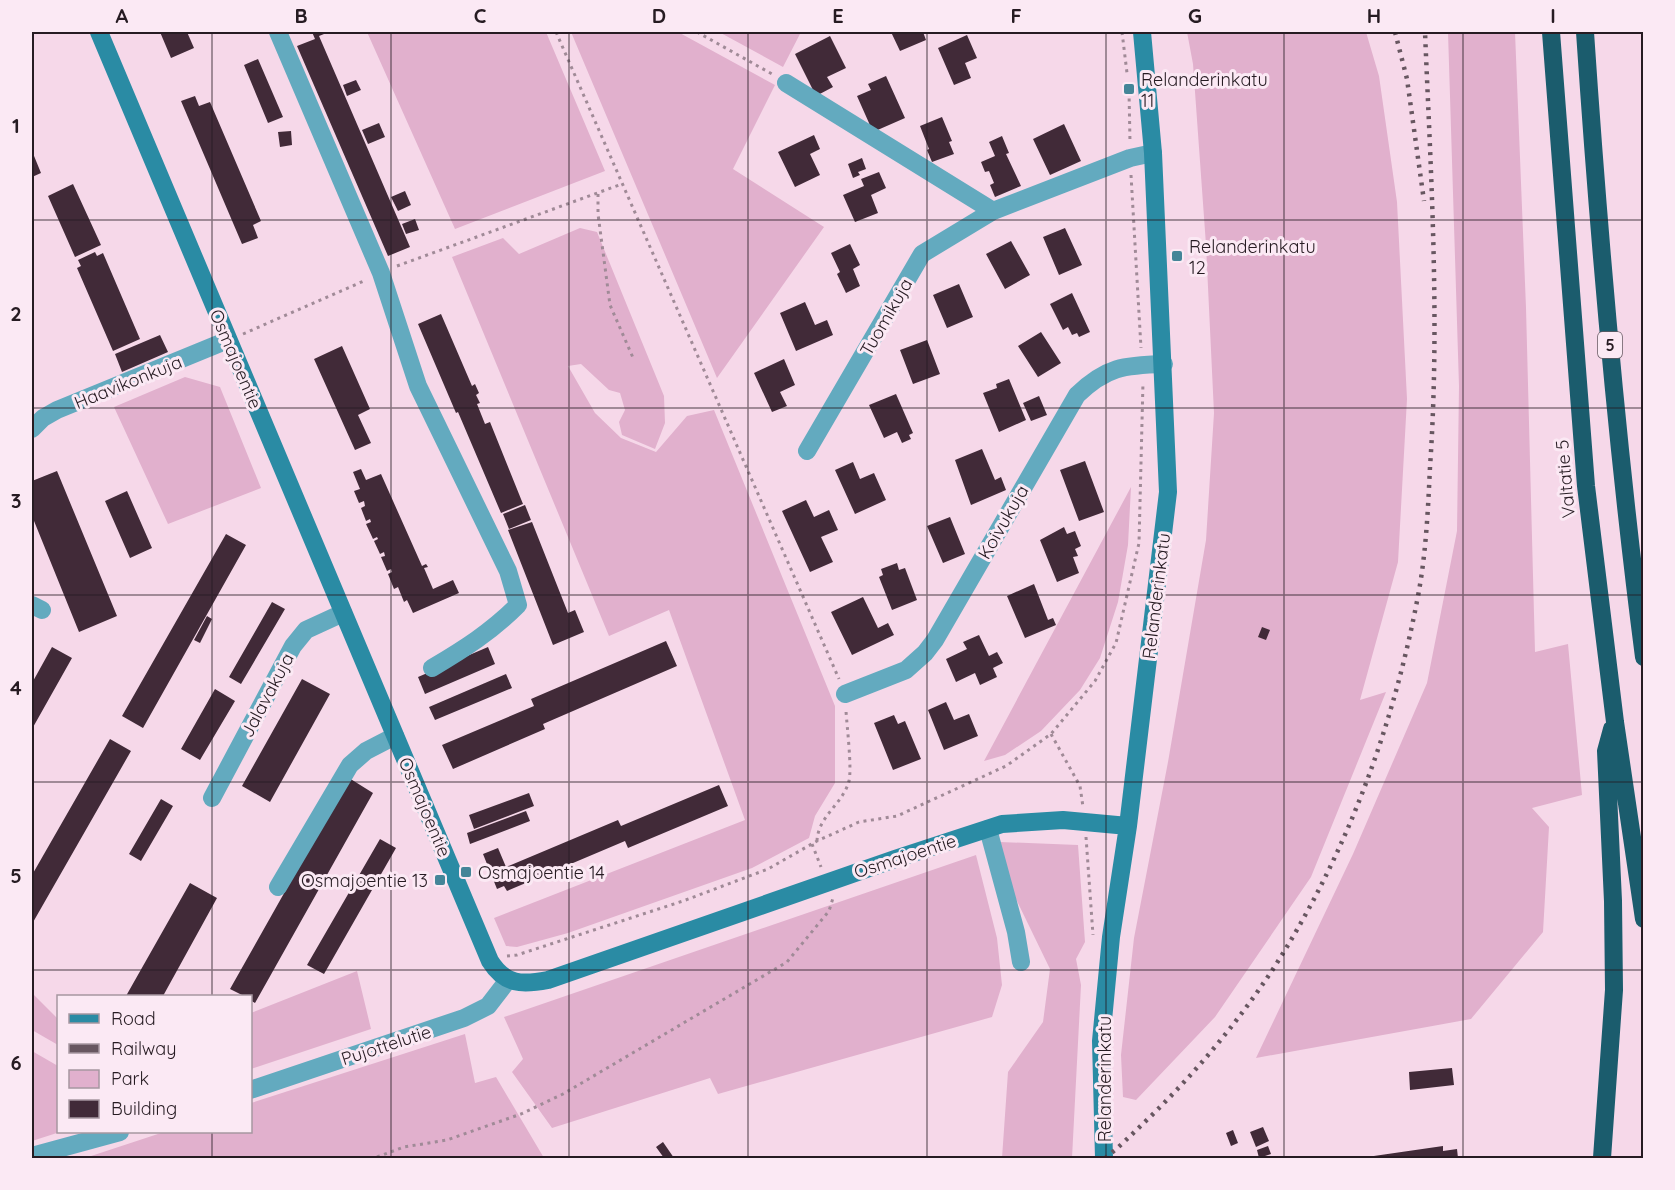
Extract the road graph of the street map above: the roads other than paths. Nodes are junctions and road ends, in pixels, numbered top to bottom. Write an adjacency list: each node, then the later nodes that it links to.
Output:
1 (99, 32): 9 (street, Osmajoentie)
2 (278, 32): 15 (street)
3 (1142, 32): 7 (street, Relanderinkatu)
4 (1551, 32): 17 (highway, Valtatie 5 / 5)
5 (1585, 32): 14 (highway, 5)
6 (786, 83): 8 (street)
7 (1153, 153): 8 (street, Tuomikuja); 10 (street, Relanderinkatu)
8 (993, 211): 12 (street, Tuomikuja)
9 (228, 340): 11 (street, Haavikonkuja); 13 (street, Osmajoentie)
10 (1164, 364): 16 (street, Koivukuja); 20 (street, Relanderinkatu)
11 (32, 429)
12 (807, 451)
13 (343, 613): 18 (street, Osmajoentie); 19 (street, Jalavakuja)
14 (1644, 657)
15 (432, 668)
16 (845, 694)
17 (1615, 722): 23 (highway, Valtatie 5 / 5); 30 (highway)
18 (395, 736): 22 (street); 25 (street, Osmajoentie)
19 (212, 798)
20 (1128, 826): 21 (street, Osmajoentie); 29 (street, Relanderinkatu)
21 (988, 829): 24 (street); 25 (street, Osmajoentie)
22 (278, 887)
23 (1644, 919)
24 (1021, 962)
25 (508, 980): 26 (street, Pujottelutie)
26 (252, 1089)
27 (113, 1133): 28 (street)
28 (32, 1156)
29 (1104, 1158)
30 (1602, 1158)

